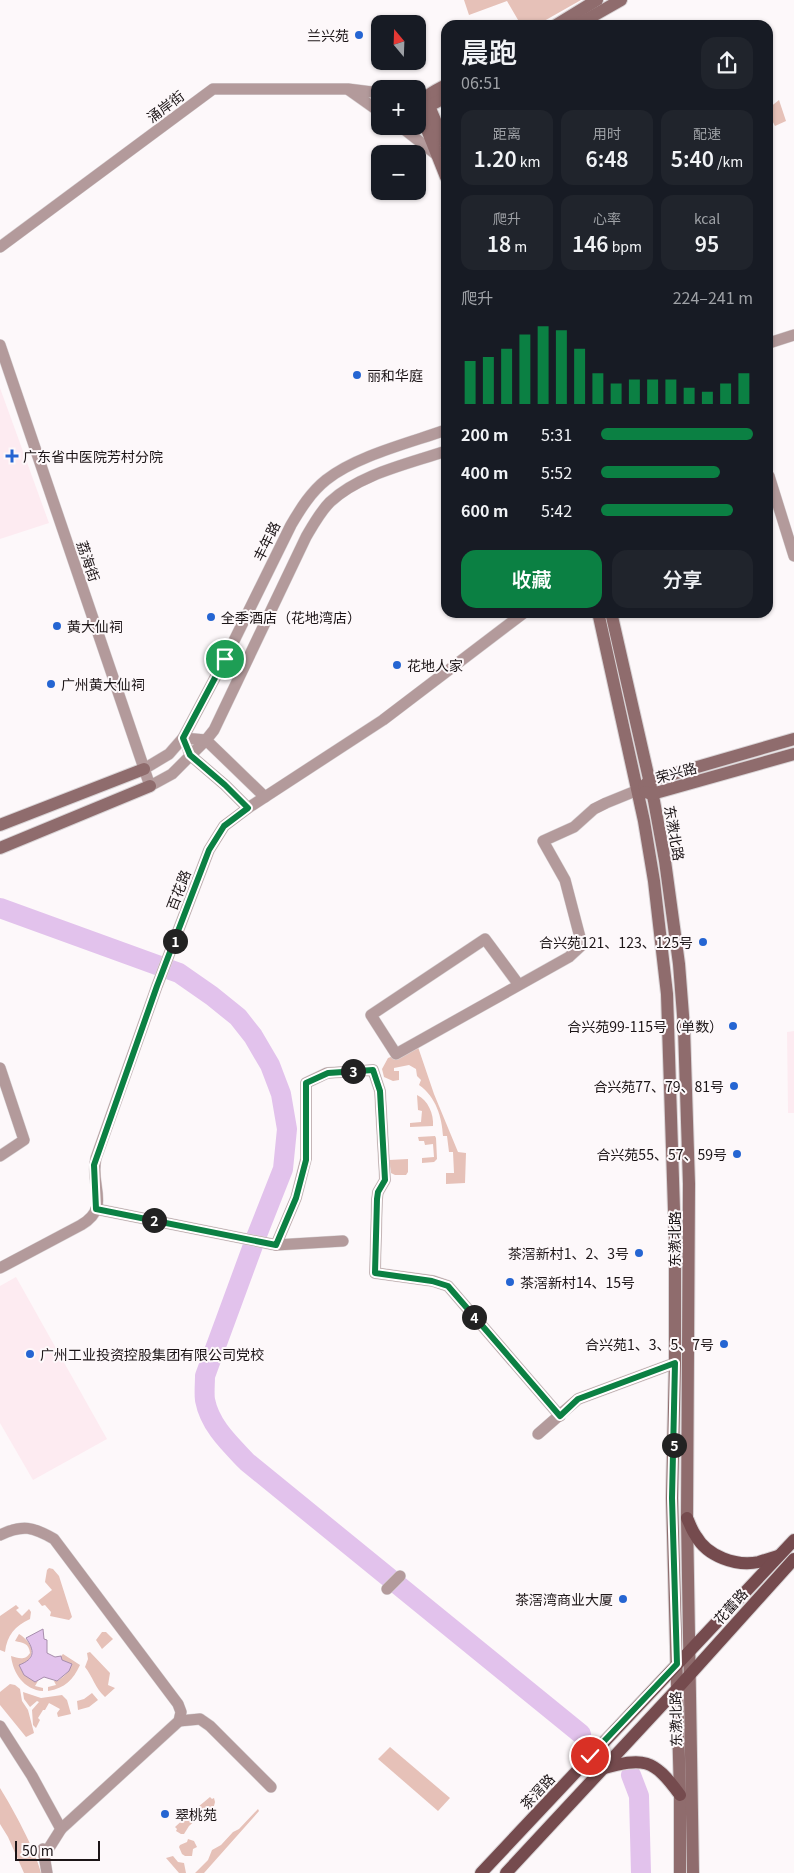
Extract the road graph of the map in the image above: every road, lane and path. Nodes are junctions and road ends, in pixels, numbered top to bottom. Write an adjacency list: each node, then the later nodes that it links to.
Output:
1 (598, 0): 3 (main road)
2 (620, 0): 4 (main road)
3 (564, 20)
4 (586, 20)
5 (348, 89): 7 (street, 涌岸街); 11 (street); 16 (street, 涌岸街)
6 (441, 89): 9 (main road)
7 (371, 91)
8 (441, 97): 10 (main road)
9 (426, 100)
10 (426, 101)
11 (371, 106)
12 (426, 110): 14 (main road)
13 (415, 135): 15 (street)
14 (441, 148)
15 (441, 150)
16 (0, 248)
17 (794, 334): 18 (street)
18 (773, 342)
19 (0, 345): 32 (street, 荔海街)
20 (441, 432): 27 (street, 丰年路)
21 (441, 453): 29 (street)
22 (773, 489): 23 (street)
23 (794, 556)
24 (517, 618): 37 (street, 百花路)
25 (599, 618): 35 (main road, 东漖北路)
26 (611, 618): 33 (main road, 东漖北路)
27 (183, 738): 29 (street); 31 (street); 32 (street, 丰年路)
28 (794, 739): 33 (main road, 荣兴路)
29 (206, 740): 31 (street); 37 (street)
30 (794, 754): 36 (main road, 荣兴路)
31 (190, 755): 34 (street); 38 (street)
32 (144, 769): 34 (street, 荔海街); 39 (main road)
33 (649, 781): 35 (main road, 荣兴路); 36 (main road, 东漖北路)
34 (150, 786): 40 (main road)
35 (638, 790): 36 (main road, 荣兴路); 41 (street); 48 (main road, 东漖北路)
36 (652, 794): 51 (main road, 东漖北路)
37 (265, 797): 38 (street, 百花路)
38 (248, 808): 44 (street, 百花路)
39 (0, 825)
40 (0, 848)
41 (519, 985): 41 (street)
42 (0, 1068): 43 (street)
43 (0, 1156)
44 (96, 1209): 46 (street); 47 (street)
45 (343, 1240): 46 (street)
46 (272, 1244): 49 (street)
47 (0, 1268)
48 (675, 1363): 49 (street); 59 (main road, 东漖北路)
49 (560, 1416): 50 (street)
50 (538, 1434)
51 (687, 1518): 54 (main road); 58 (main road, 东漖北路)
52 (0, 1535): 62 (street)
53 (794, 1540): 54 (main road, 花蕾路)
54 (780, 1555): 58 (main road, 花蕾路)
55 (794, 1559): 60 (main road, 花蕾路)
56 (400, 1576): 57 (street)
57 (387, 1589)
58 (689, 1652): 59 (main road, 花蕾路); 60 (main road, 东漖北路)
59 (677, 1664): 61 (main road, 东漖北路); 69 (main road, 茶滘路)
60 (690, 1674): 61 (main road); 72 (main road, 东漖北路)
61 (677, 1689): 64 (main road); 66 (main road, 东漖北路)
62 (180, 1721): 65 (street); 67 (street)
63 (0, 1726): 67 (street)
64 (601, 1769): 66 (main road); 70 (main road)
65 (271, 1787)
66 (680, 1795): 71 (main road, 东漖北路)
67 (62, 1829): 68 (street)
68 (47, 1873)
69 (481, 1873)
70 (506, 1873)
71 (680, 1873)
72 (693, 1873)

